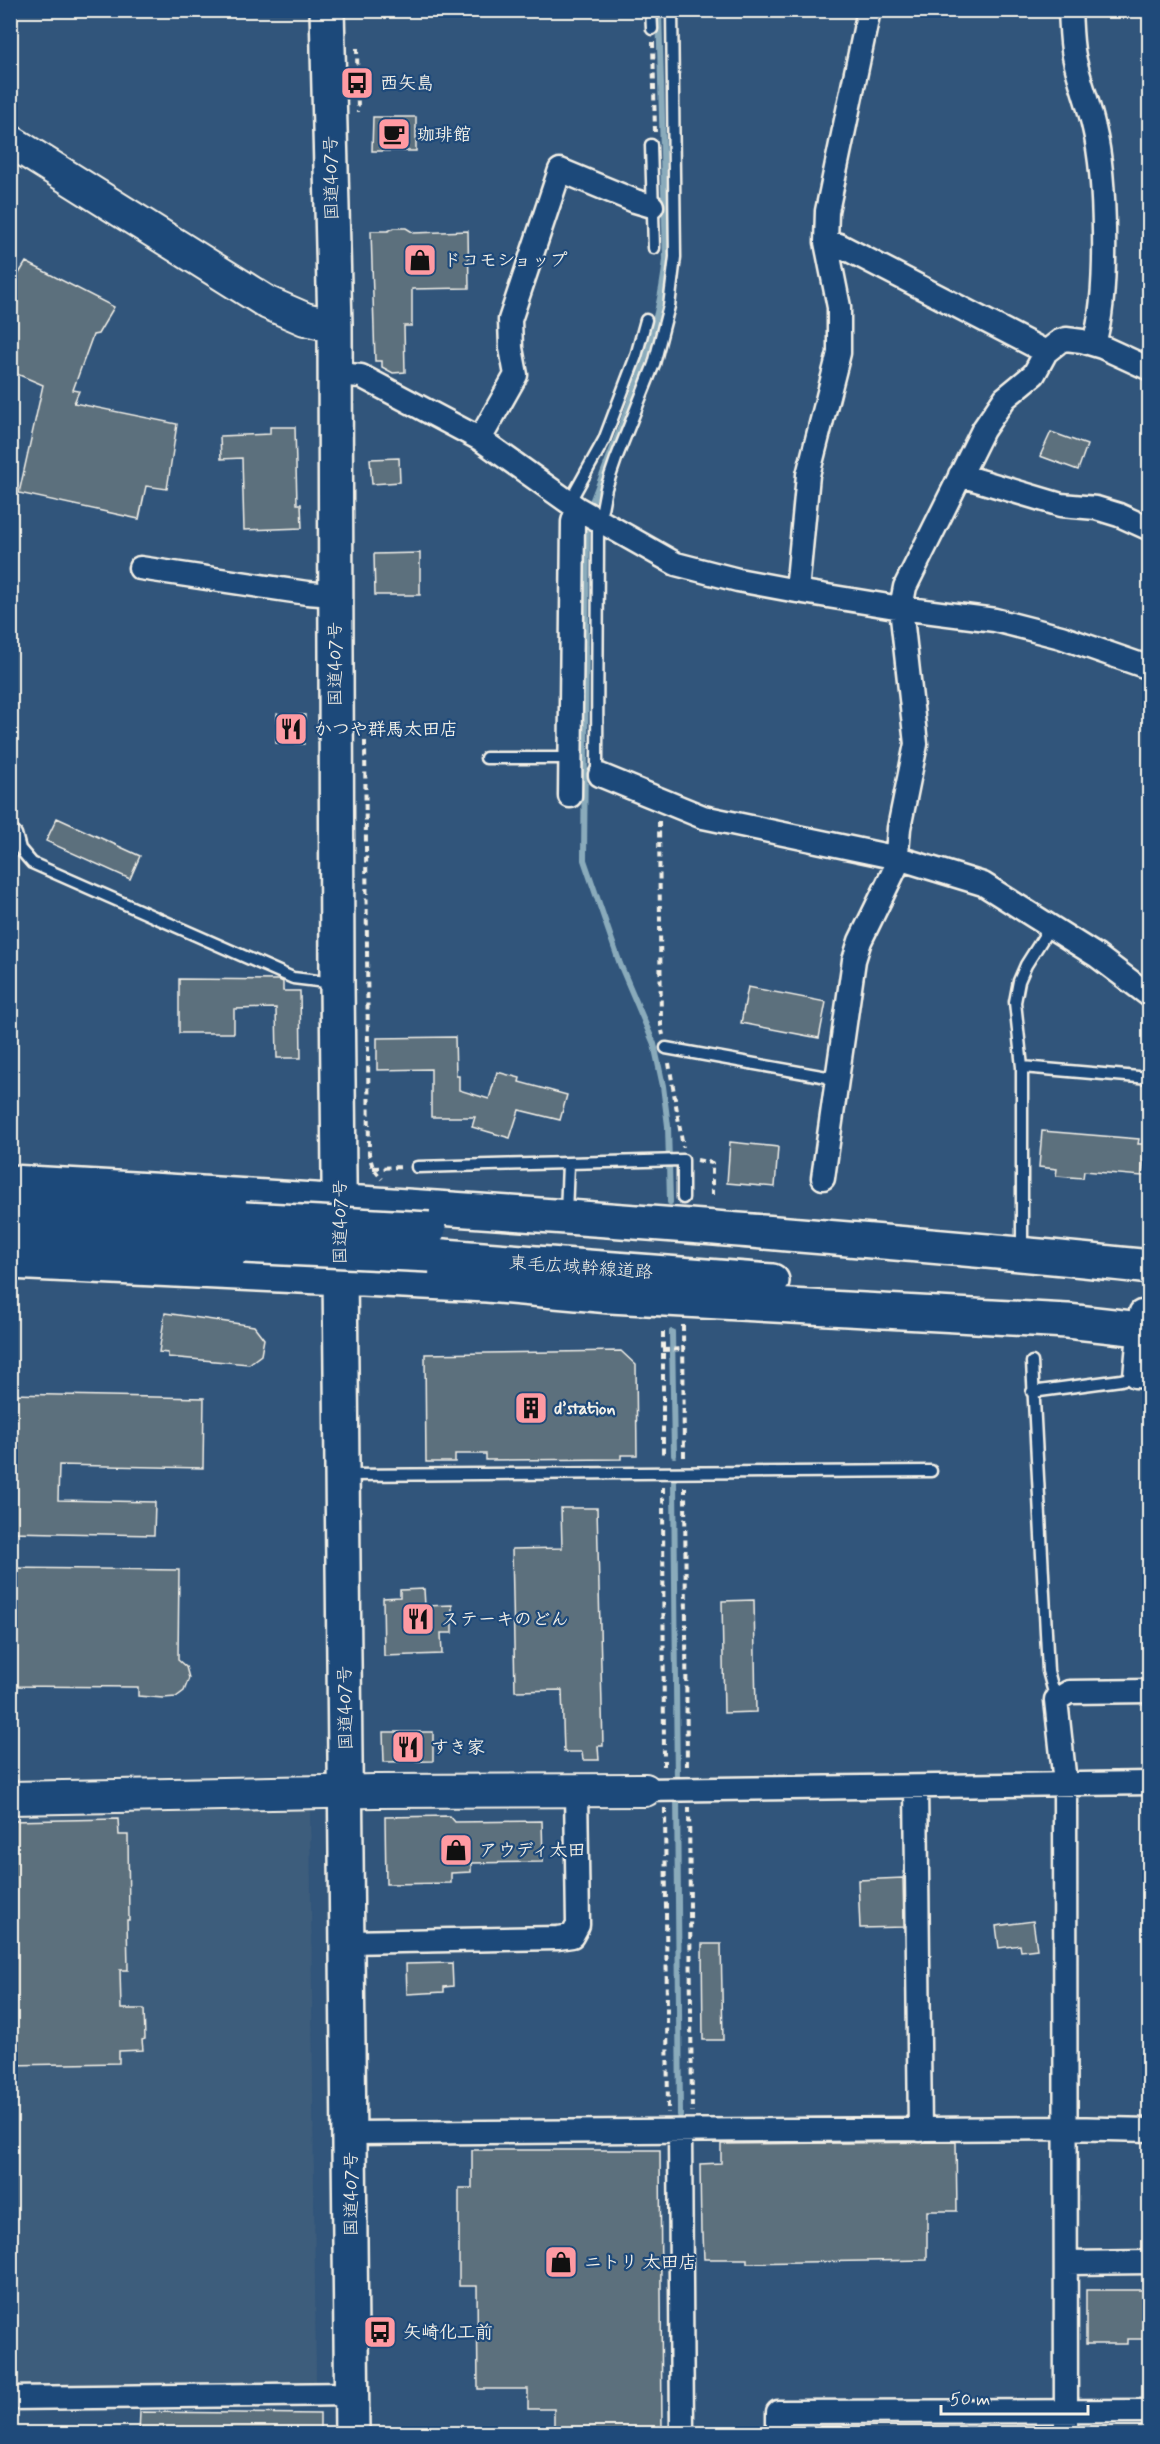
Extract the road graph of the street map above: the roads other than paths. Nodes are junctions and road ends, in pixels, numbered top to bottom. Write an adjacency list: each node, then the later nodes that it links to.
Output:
1 (327, 10): 13 (highway, 国道407号)
2 (651, 10): 6 (lane)
3 (672, 10): 21 (lane)
4 (869, 10): 10 (street)
5 (1070, 10): 14 (street)
6 (652, 29)
7 (10, 141): 13 (street)
8 (651, 145): 9 (lane)
9 (652, 206): 11 (lane); 18 (street)
10 (826, 242): 15 (street); 24 (street)
11 (654, 248)
12 (646, 320): 20 (lane)
13 (334, 326): 17 (highway, 国道407号)
14 (1094, 344): 15 (street); 16 (street)
15 (1046, 352): 19 (street)
16 (1149, 369)
17 (334, 374): 18 (street); 25 (highway, 国道407号)
18 (480, 440): 20 (street)
19 (960, 475): 22 (street); 26 (street)
20 (573, 506): 21 (street); 29 (street)
21 (600, 521): 24 (street); 30 (lane)
22 (1149, 529)
23 (140, 568): 25 (street)
24 (797, 591): 26 (street)
25 (334, 595): 35 (highway, 国道407号)
26 (901, 608): 27 (street); 33 (street)
27 (1149, 668)
28 (486, 758): 29 (lane)
29 (570, 758): 31 (street)
30 (600, 775): 33 (street)
31 (570, 796)
32 (10, 828): 35 (lane)
33 (898, 858): 34 (street); 40 (street)
34 (1050, 927): 36 (street); 38 (lane)
35 (337, 983): 46 (highway, 国道407号)
36 (1149, 996)
37 (666, 1048): 40 (lane)
38 (1022, 1067): 39 (lane); 51 (lane)
39 (1149, 1078)
40 (838, 1079): 43 (street)
41 (568, 1164): 42 (lane); 45 (lane); 48 (lane)
42 (417, 1167)
43 (823, 1178)
44 (10, 1182): 46 (highway)
45 (683, 1198)
46 (339, 1200): 48 (highway); 54 (highway, 国道407号)
47 (10, 1210): 49 (highway, 東毛広域幹線道路)
48 (566, 1217): 51 (highway)
49 (245, 1233): 50 (highway, 東毛広域幹線道路); 55 (highway, 東毛広域幹線道路, bridge)
50 (10, 1235)
51 (1021, 1253): 53 (highway)
52 (10, 1262): 54 (highway)
53 (1149, 1267)
54 (340, 1277): 55 (highway); 60 (highway, 国道407号)
55 (1146, 1314): 57 (street)
56 (1032, 1362): 58 (lane)
57 (1142, 1377): 58 (lane)
58 (1032, 1392): 62 (lane)
59 (932, 1471): 60 (lane)
60 (341, 1475): 68 (highway, 国道407号)
61 (1149, 1691): 62 (street)
62 (1056, 1700): 63 (street)
63 (1065, 1783): 64 (street); 65 (street); 72 (street)
64 (1149, 1783)
65 (916, 1787): 66 (street); 73 (street)
66 (658, 1789): 67 (street)
67 (576, 1791): 68 (street); 70 (street)
68 (346, 1792): 69 (street); 70 (highway, 国道407号)
69 (10, 1798)
70 (348, 1942): 75 (highway, 国道407号)
71 (680, 2121): 73 (street); 75 (street); 84 (street)
72 (1065, 2128): 73 (street); 74 (street); 77 (street)
73 (920, 2130)
74 (1149, 2130)
75 (350, 2133): 78 (highway, 国道407号)
76 (1149, 2262): 77 (street)
77 (1066, 2263): 81 (street)
78 (352, 2394): 79 (street); 83 (highway, 国道407号)
79 (10, 2398)
80 (1149, 2410): 81 (street)
81 (1066, 2411): 82 (street); 86 (street)
82 (920, 2423): 85 (street)
83 (352, 2433)
84 (682, 2433)
85 (778, 2433)
86 (1066, 2433)

